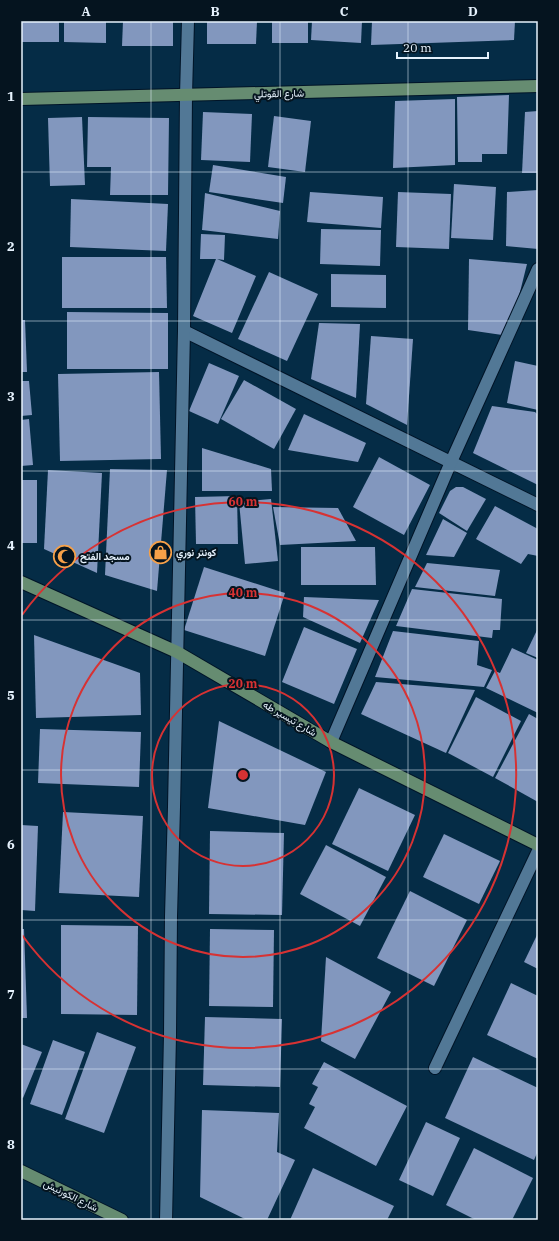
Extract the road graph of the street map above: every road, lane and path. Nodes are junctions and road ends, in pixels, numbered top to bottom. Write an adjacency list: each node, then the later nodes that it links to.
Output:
1 (188, 21): 3 (street)
2 (538, 86): 3 (street, شارع القوتلي)
3 (186, 95): 4 (street, شارع القوتلي); 6 (street)
4 (21, 99)
5 (538, 269): 7 (street)
6 (184, 331): 7 (street); 10 (street)
7 (451, 462): 8 (street); 11 (street)
8 (538, 505)
9 (21, 582): 10 (street, شارع تيسير طه)
10 (177, 652): 11 (street, شارع تيسير طه); 17 (street)
11 (331, 742): 12 (street, شارع تيسير طه)
12 (538, 845)
13 (538, 851): 14 (street)
14 (435, 1068)
15 (21, 1171): 16 (street, شارع الكورنيش)
16 (122, 1220)
17 (166, 1220)

